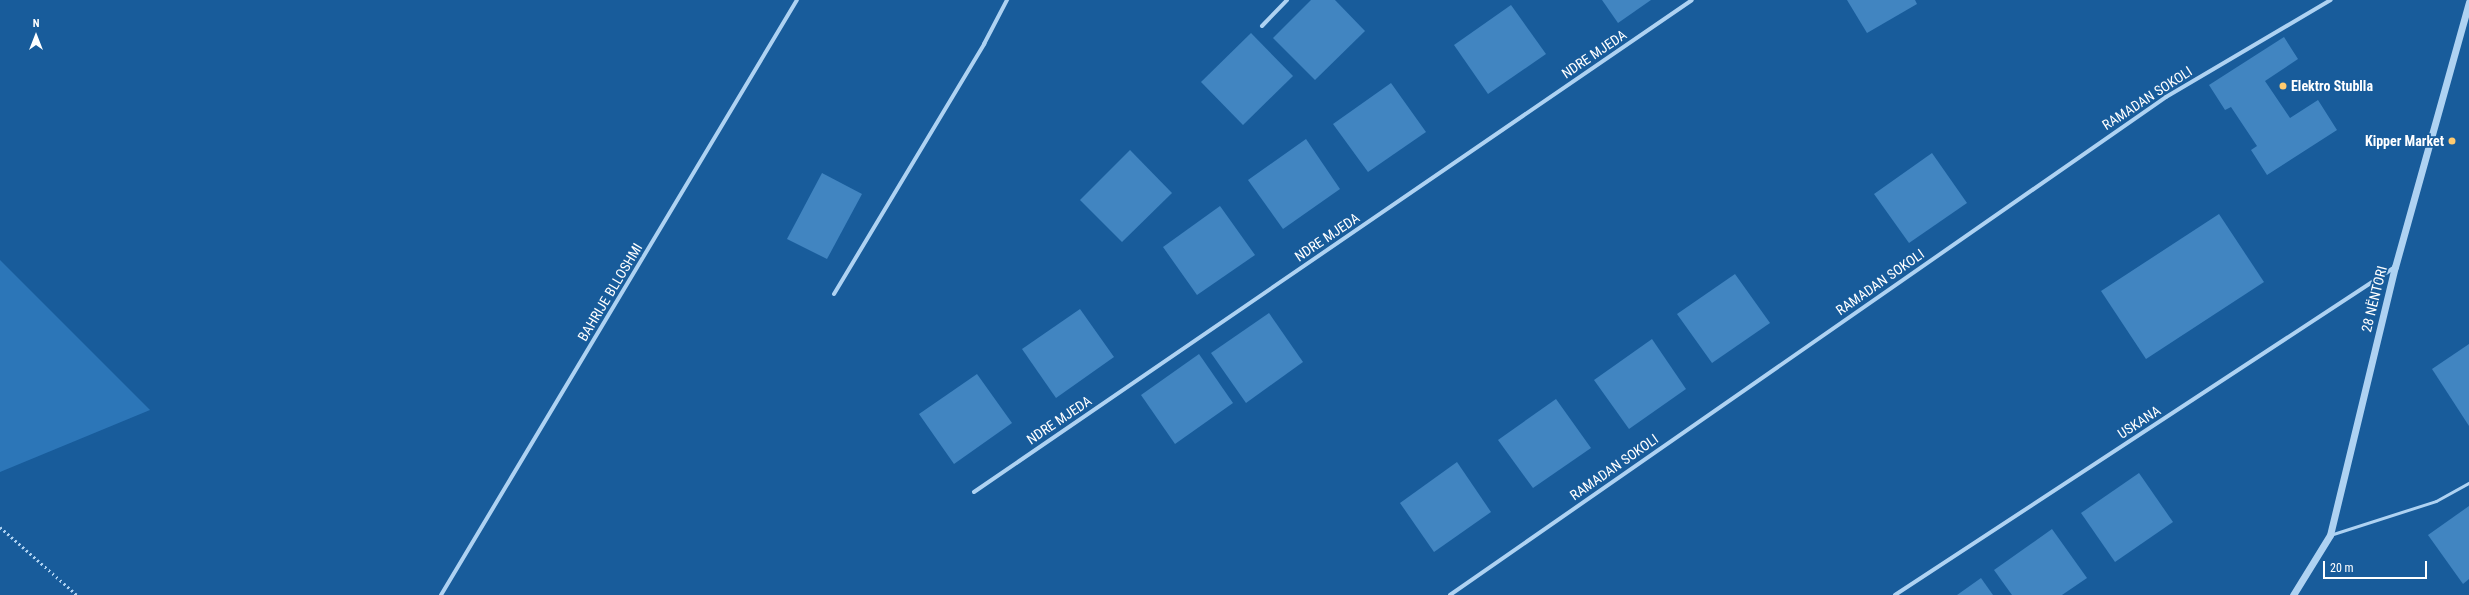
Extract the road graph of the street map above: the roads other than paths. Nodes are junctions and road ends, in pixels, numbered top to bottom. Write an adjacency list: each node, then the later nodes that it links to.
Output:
1 (797, 0): 13 (street, BAHRIJE BLLOSHMI)
2 (1007, 0): 9 (street)
3 (1287, 0): 7 (street)
4 (1692, 0): 11 (street, NDRE MJEDA)
5 (2331, 0): 14 (street, RAMADAN SOKOLI)
6 (2469, 2): 8 (street, 28 NËNTORI)
7 (1262, 26)
8 (2395, 267): 12 (street, 28 NËNTORI); 15 (street, USKANA)
9 (834, 294)
10 (2469, 483): 12 (lane)
11 (974, 492)
12 (2330, 535): 16 (street, 28 NËNTORI)
13 (441, 595)
14 (1450, 595)
15 (1895, 595)
16 (2293, 595)

